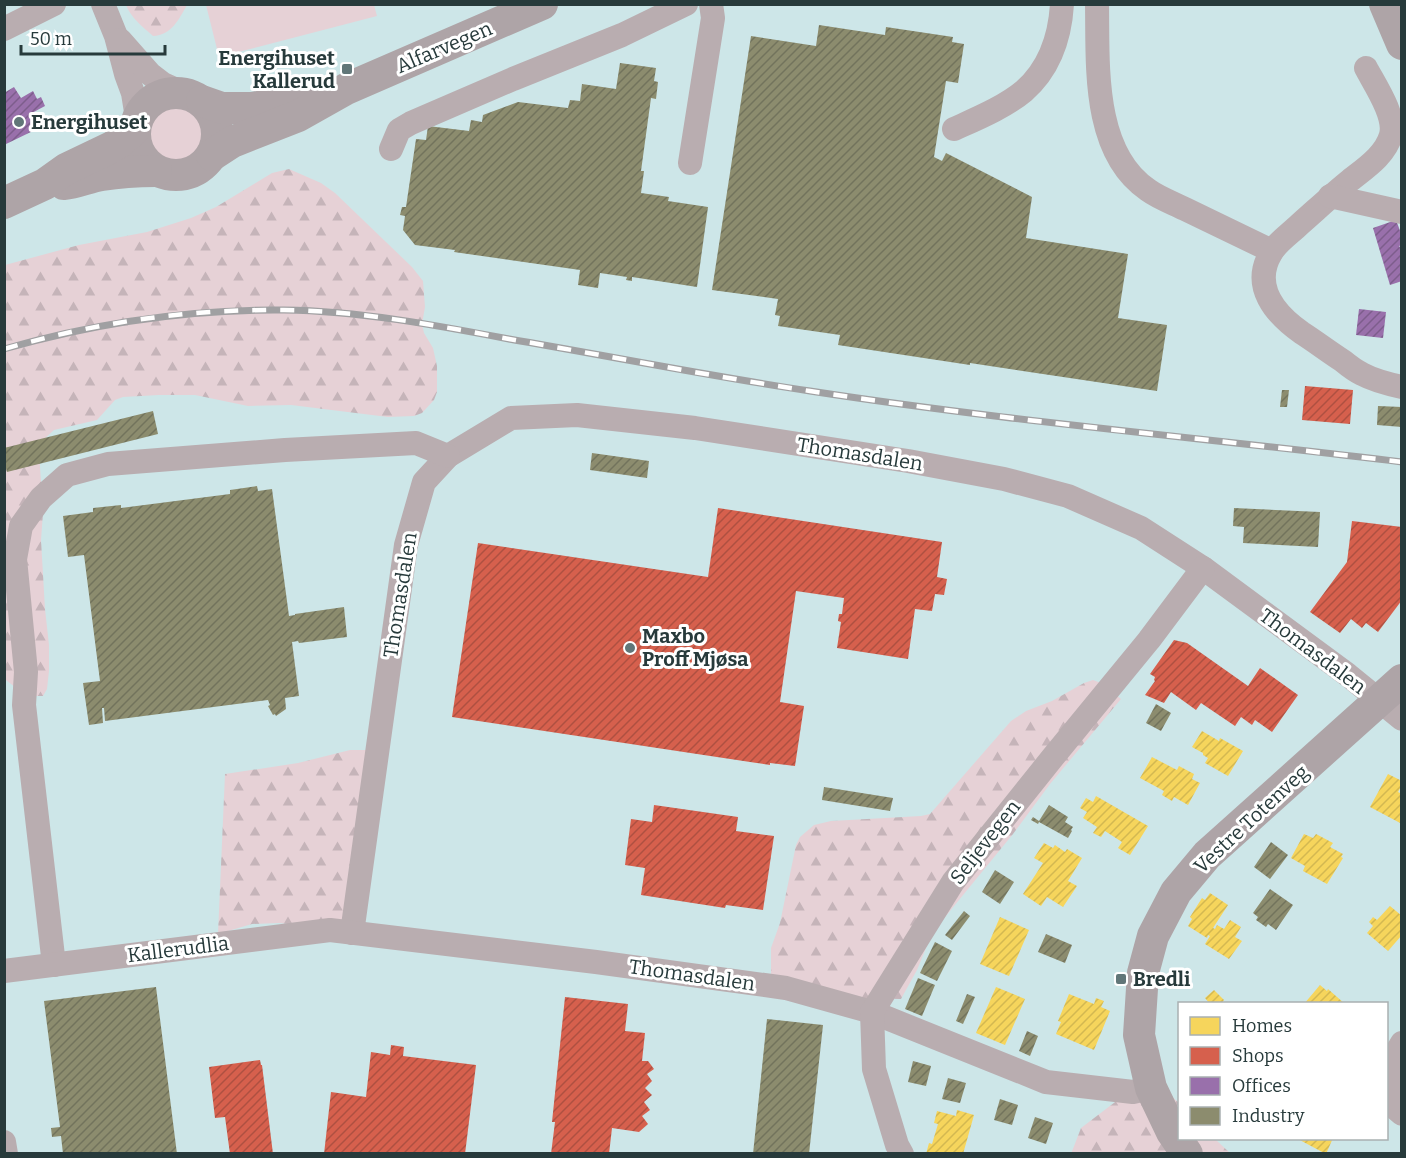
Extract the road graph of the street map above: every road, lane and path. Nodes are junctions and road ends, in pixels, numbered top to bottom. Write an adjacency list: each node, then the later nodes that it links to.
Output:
1 (54, 4): 9 (street)
2 (104, 4): 10 (street)
3 (542, 4): 13 (main road, Alfarvegen)
4 (686, 4): 17 (street)
5 (711, 4): 19 (street)
6 (1062, 4): 16 (street)
7 (1098, 4): 25 (street)
8 (1385, 4): 11 (main road)
9 (4, 28)
10 (116, 36): 14 (street); 15 (street)
11 (1401, 44)
12 (1366, 68): 22 (street)
13 (346, 89): 14 (main road, Alfarvegen); 18 (main road, Alfarvegen)
14 (192, 97): 15 (main road); 18 (main road)
15 (136, 124): 20 (main road); 21 (main road)
16 (954, 129)
17 (390, 149)
18 (212, 155): 20 (main road)
19 (690, 163)
20 (156, 171): 21 (main road)
21 (45, 184): 23 (main road)
22 (1330, 196): 24 (street); 25 (street)
23 (4, 203)
24 (1401, 212)
25 (1272, 251): 26 (street)
26 (1401, 387)
27 (448, 456): 28 (street, Thomasdalen); 31 (street, Thomasdalen); 32 (street)
28 (1203, 568): 30 (street, Thomasdalen); 34 (street, Seljevegen)
29 (1401, 681): 30 (main road, Vestre Totenveg)
30 (1390, 710): 36 (main road, Vestre Totenveg)
31 (352, 933): 32 (street, Kallerudlia); 34 (street, Thomasdalen)
32 (54, 965): 33 (street, Kallerudlia)
33 (4, 971)
34 (872, 1012): 36 (street, Thomasdalen); 40 (street)
35 (1401, 1043): 37 (street)
36 (1151, 1088): 41 (main road, Vestre Totenveg)
37 (1401, 1114)
38 (4, 1142): 39 (street)
39 (6, 1154)
40 (902, 1154)
41 (1187, 1154)

